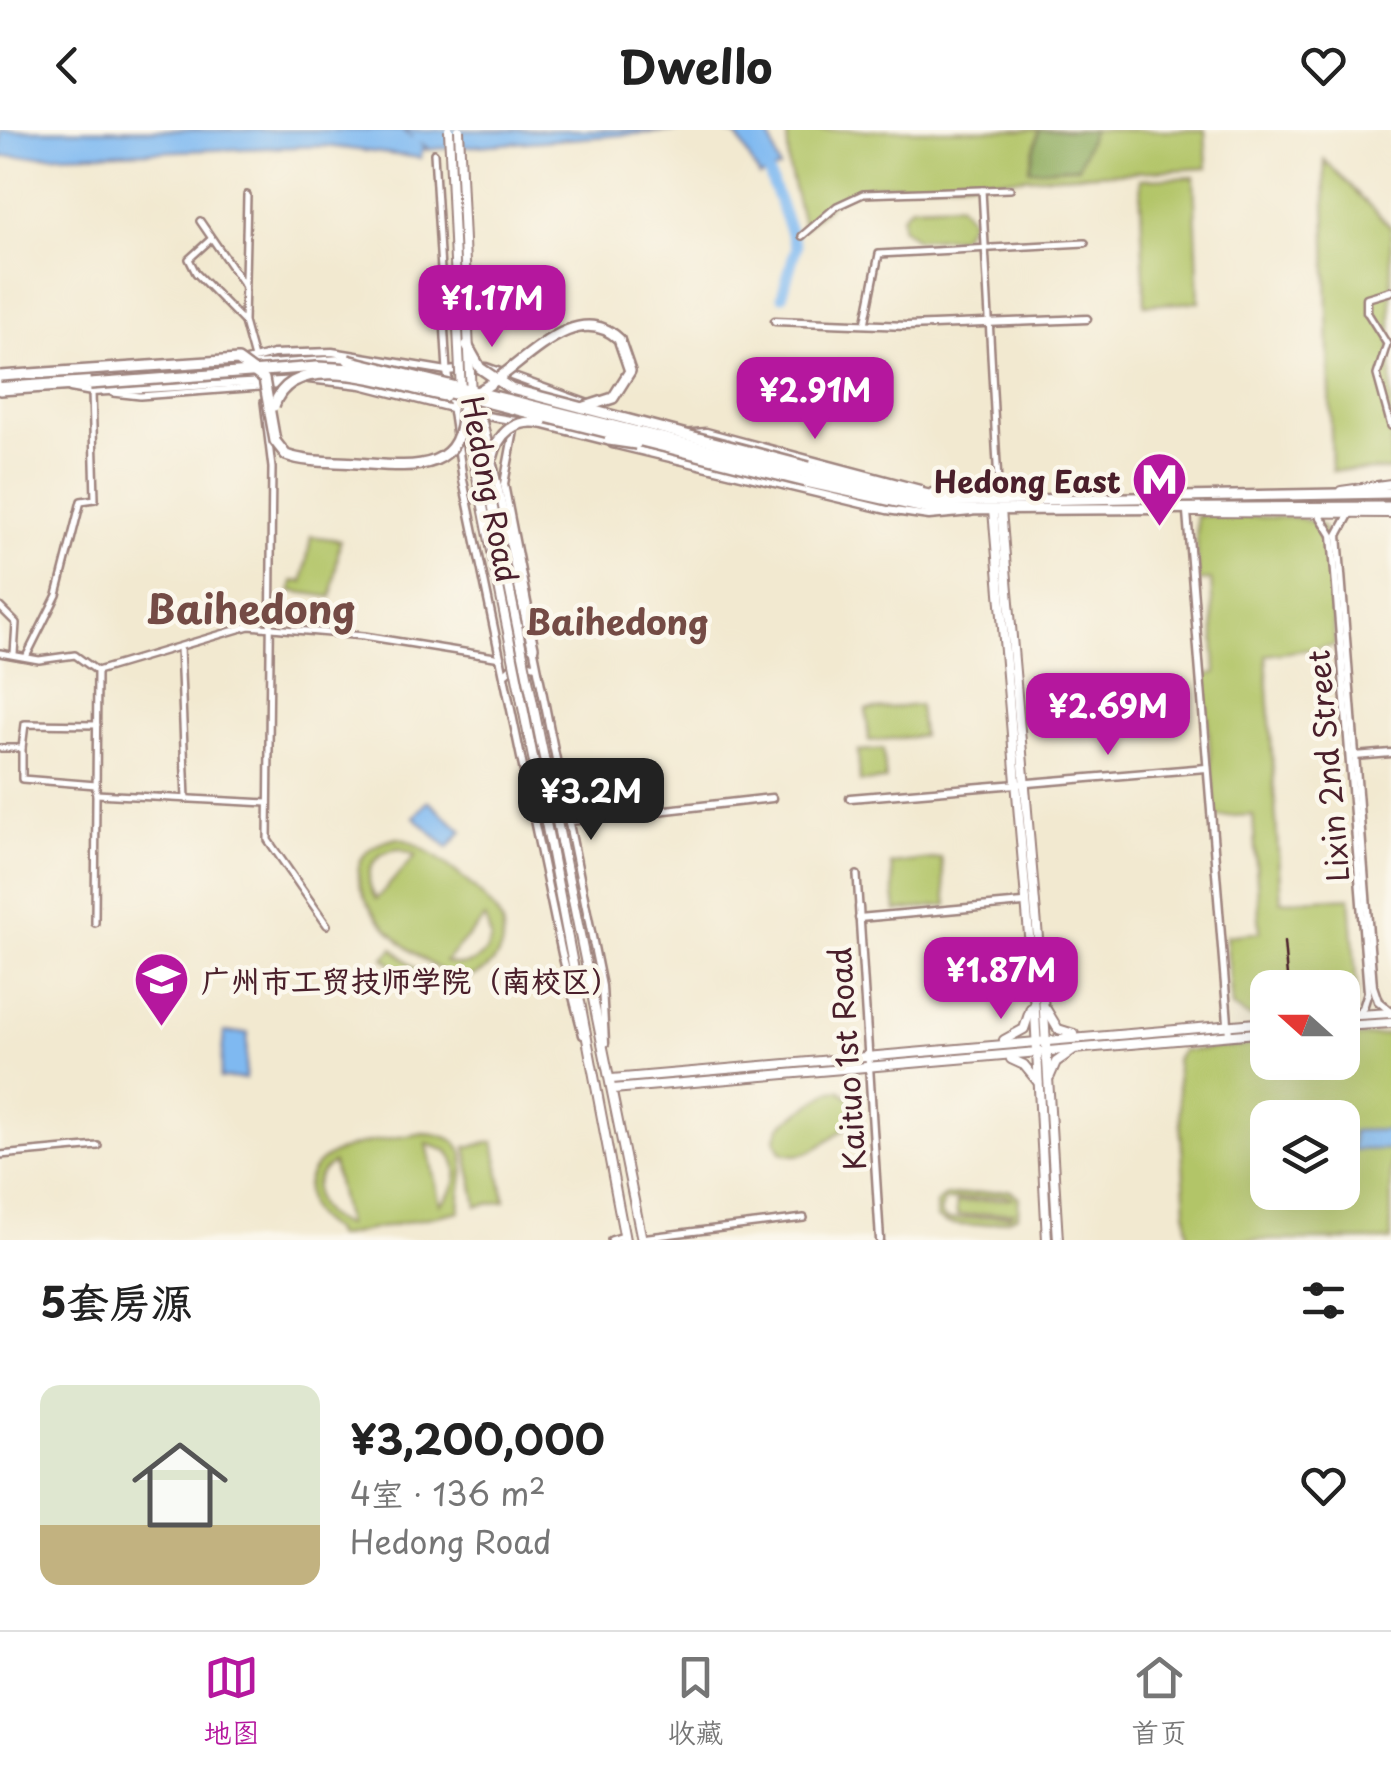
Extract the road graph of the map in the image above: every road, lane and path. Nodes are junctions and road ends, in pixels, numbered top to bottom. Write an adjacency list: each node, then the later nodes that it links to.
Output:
1 (448, 130): 33 (main road, bridge)
2 (459, 130): 20 (main road, bridge)
3 (434, 153): 23 (street, Hedong Road)
4 (1010, 189): 5 (street)
5 (982, 190): 8 (street); 11 (street)
6 (247, 195): 12 (street)
7 (200, 221): 9 (street)
8 (802, 236)
9 (211, 239): 12 (street); 17 (street)
10 (1085, 242): 11 (street)
11 (985, 248): 18 (street); 19 (street)
12 (246, 288): 17 (street)
13 (1391, 291): 14 (street)
14 (1367, 312): 38 (street)
15 (1088, 319): 18 (street)
16 (775, 321): 19 (street)
17 (244, 322): 21 (street)
18 (989, 323): 19 (street); 49 (street)
19 (865, 324)
20 (467, 344): 35 (highway, bridge); 98 (main road, bridge)
21 (254, 358): 22 (street); 23 (street)
22 (236, 365): 25 (highway, bridge); 28 (highway)
23 (447, 371): 27 (street); 36 (street, Hedong Road)
24 (0, 376): 39 (highway, bridge)
25 (429, 378): 43 (highway, bridge); 44 (highway, bridge)
26 (308, 380): 30 (street); 31 (street); 36 (street)
27 (528, 386): 37 (street, Hedong Road); 40 (street)
28 (0, 387): 29 (highway)
29 (91, 388): 31 (street); 32 (highway, bridge); 61 (street)
30 (264, 390): 31 (street); 56 (street)
31 (104, 392)
32 (450, 392): 34 (highway, bridge); 35 (highway, bridge)
33 (462, 401): 39 (highway, bridge); 105 (main road, bridge)
34 (486, 401): 39 (highway, bridge); 41 (highway, bridge)
35 (573, 407): 44 (highway, bridge)
36 (450, 408): 37 (street); 62 (street, Hedong Road)
37 (516, 422): 42 (street); 58 (street, Hedong Road)
38 (1391, 426)
39 (272, 428)
40 (674, 439): 42 (street); 48 (street)
41 (684, 451): 43 (highway, bridge); 44 (highway, bridge)
42 (674, 458): 49 (street)
43 (493, 471): 58 (highway)
44 (808, 474): 48 (highway); 49 (highway)
45 (1391, 484): 46 (main road)
46 (1338, 492): 47 (highway); 49 (highway)
47 (1391, 493)
48 (965, 501): 49 (highway)
49 (994, 508): 50 (highway); 72 (main road); 73 (main road)
50 (1172, 510): 51 (highway); 52 (main road)
51 (1391, 510): 54 (main road)
52 (1186, 512): 53 (main road); 71 (street)
53 (1318, 513): 54 (main road); 70 (street, Lixin 2nd Street)
54 (1350, 513): 70 (street, Lixin 2nd Street)
55 (0, 607): 60 (street)
56 (268, 627): 57 (street); 62 (street); 79 (street)
57 (180, 647): 64 (street); 78 (street)
58 (533, 647): 63 (street, Hedong Road)
59 (0, 653): 60 (street)
60 (14, 654): 61 (street)
61 (27, 656): 64 (street)
62 (500, 658): 65 (street, Hedong Road)
63 (537, 667): 65 (street); 80 (street, Hedong Road)
64 (98, 671): 66 (street)
65 (504, 677): 105 (street, Hedong Road)
66 (97, 726): 68 (street); 74 (street)
67 (0, 748): 68 (street)
68 (22, 748): 74 (street)
69 (1391, 753): 70 (street)
70 (1352, 756): 88 (street, Lixin 2nd Street); 89 (street, Lixin 2nd Street)
71 (1206, 768): 73 (street); 94 (street)
72 (1013, 784): 73 (street); 77 (street); 82 (main road)
73 (1024, 784): 87 (main road)
74 (96, 785): 75 (street)
75 (96, 794): 78 (street); 85 (street)
76 (772, 798): 80 (street)
77 (850, 798)
78 (186, 799): 79 (street)
79 (268, 803): 86 (street)
80 (568, 821): 98 (street, Hedong Road)
81 (856, 874): 83 (street, Kaituo 1st Road)
82 (1023, 904): 84 (street); 87 (main road)
83 (859, 907): 84 (street, Kaituo 1st Road)
84 (860, 918): 104 (street, Kaituo 1st Road)
85 (95, 923)
86 (327, 925)
87 (1038, 995): 96 (main road); 97 (main road); 99 (main road)
88 (1360, 1012)
89 (1391, 1012): 90 (main road)
90 (1360, 1016)
91 (1391, 1022): 92 (main road)
92 (1360, 1025)
93 (1250, 1026): 94 (main road)
94 (1228, 1030): 95 (main road); 96 (main road); 100 (main road)
95 (1250, 1031)
96 (1088, 1036): 97 (main road)
97 (1041, 1040): 99 (main road); 101 (main road)
98 (605, 1043): 107 (main road, Hedong Road)
99 (970, 1047): 103 (main road); 104 (main road)
100 (1077, 1048): 101 (main road); 106 (main road)
101 (1042, 1053): 102 (main road); 106 (main road)
102 (1006, 1057): 103 (main road); 106 (main road)
103 (968, 1060): 104 (main road)
104 (870, 1061): 107 (main road); 114 (street, Kaituo 1st Road)
105 (594, 1069): 111 (main road, Hedong Road)
106 (1044, 1083): 115 (main road); 116 (main road)
107 (613, 1084): 112 (main road, Hedong Road)
108 (98, 1146): 109 (street)
109 (0, 1155)
110 (804, 1218): 112 (street)
111 (624, 1238): 113 (street)
112 (642, 1239)
113 (611, 1240)
114 (880, 1240)
115 (1047, 1240)
116 (1058, 1240)

